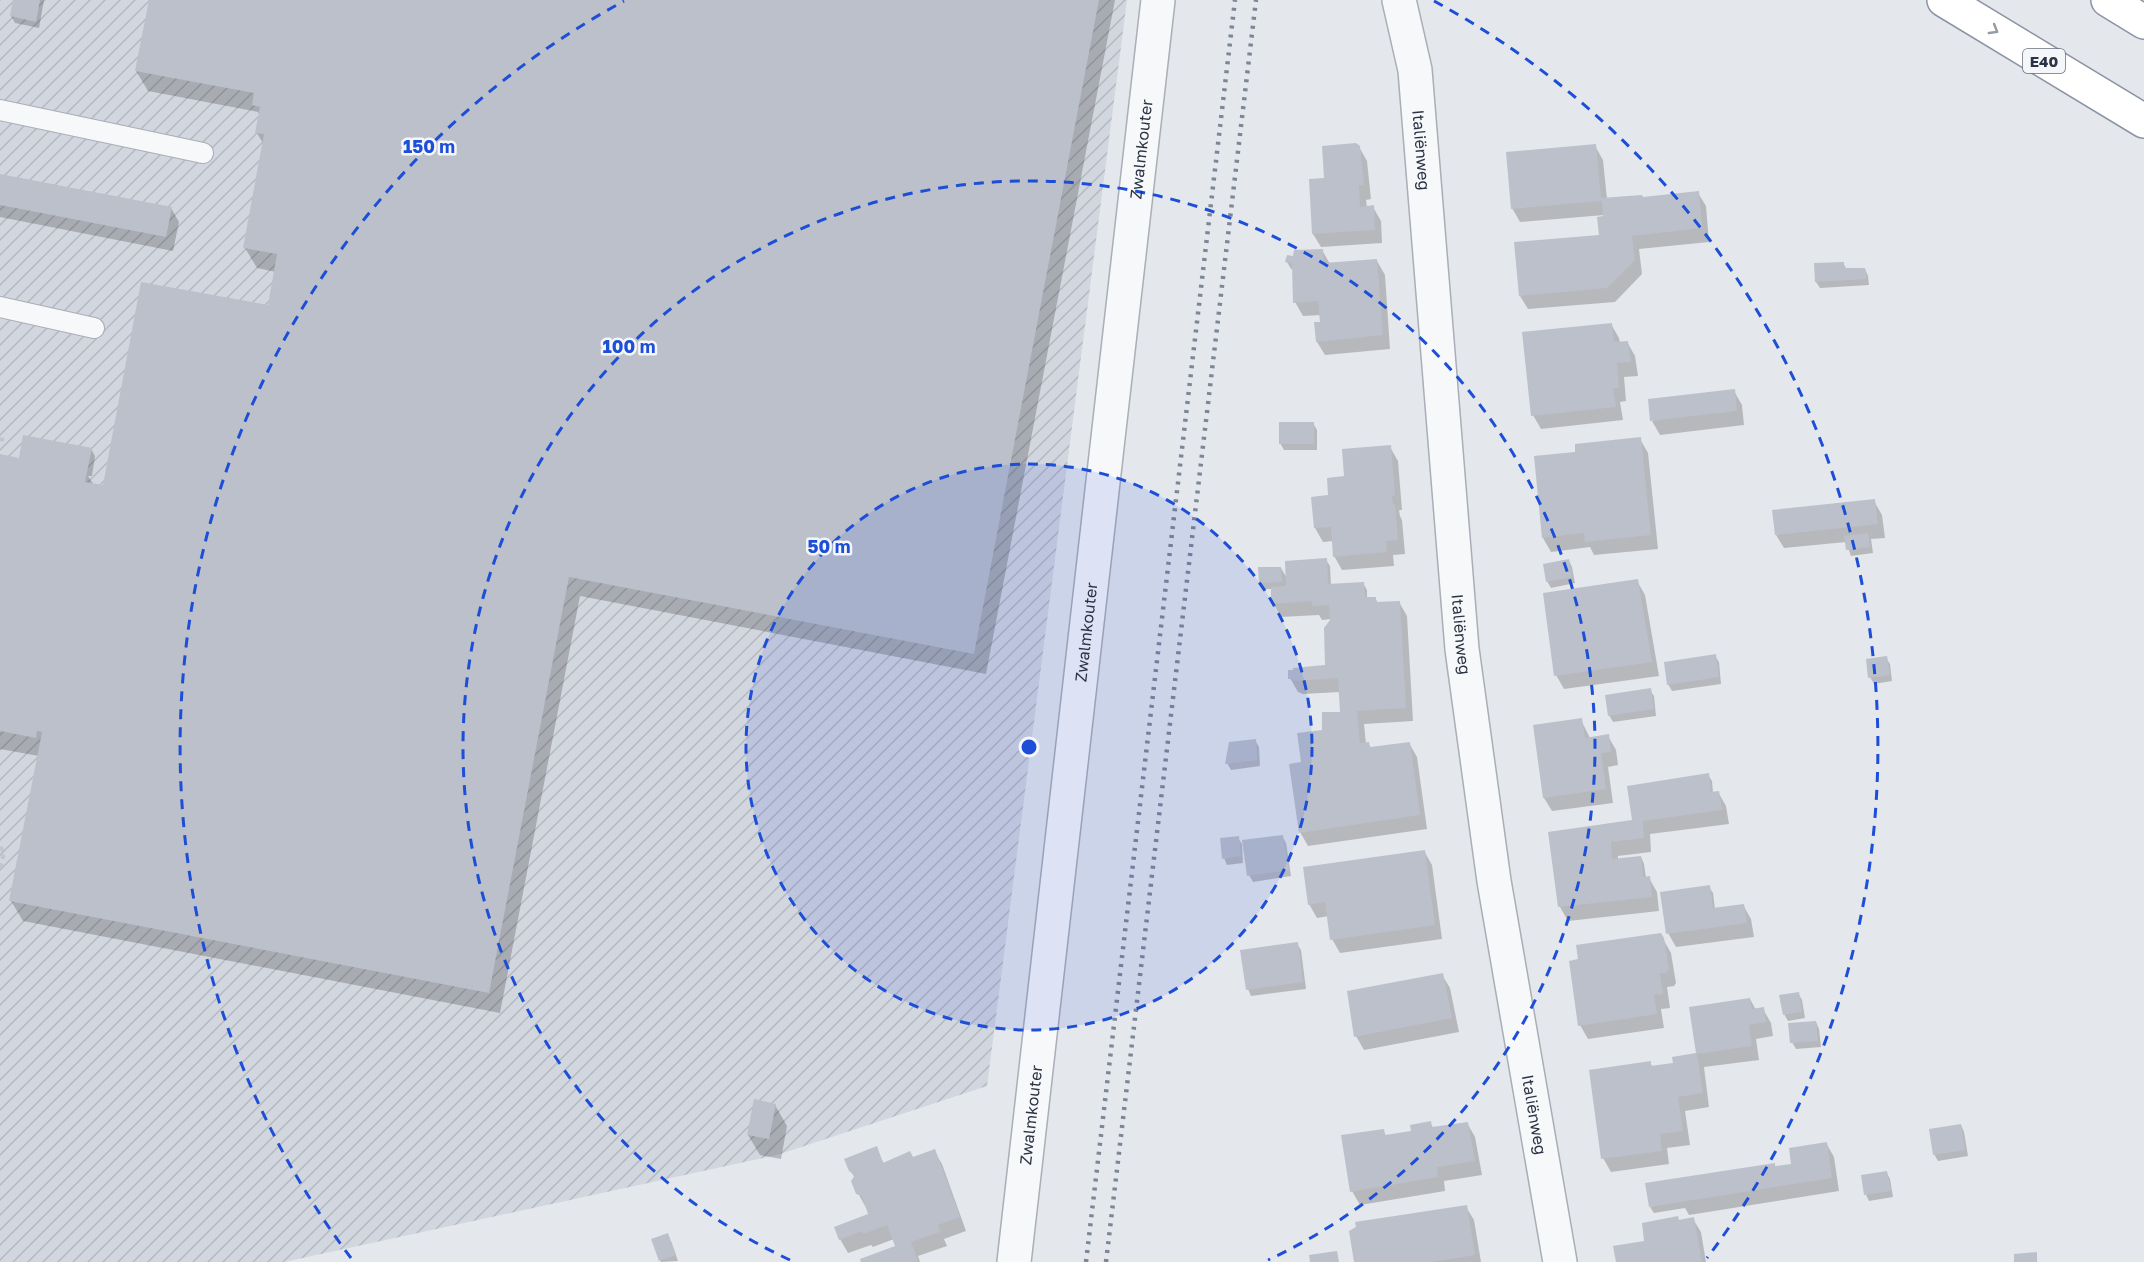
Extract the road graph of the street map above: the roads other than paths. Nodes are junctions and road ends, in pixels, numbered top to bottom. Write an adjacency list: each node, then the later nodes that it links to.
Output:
1 (1158, 0): 11 (street, Zwalmkouter)
2 (1399, 0): 12 (street, Italiënweg)
3 (1944, 0): 7 (highway, E40, one-way to 7)
4 (2108, 0): 5 (highway)
5 (2144, 22)
6 (0, 110): 8 (lane)
7 (2144, 121)
8 (203, 153)
9 (0, 307): 10 (lane)
10 (94, 328)
11 (1014, 1262)
12 (1560, 1262)

